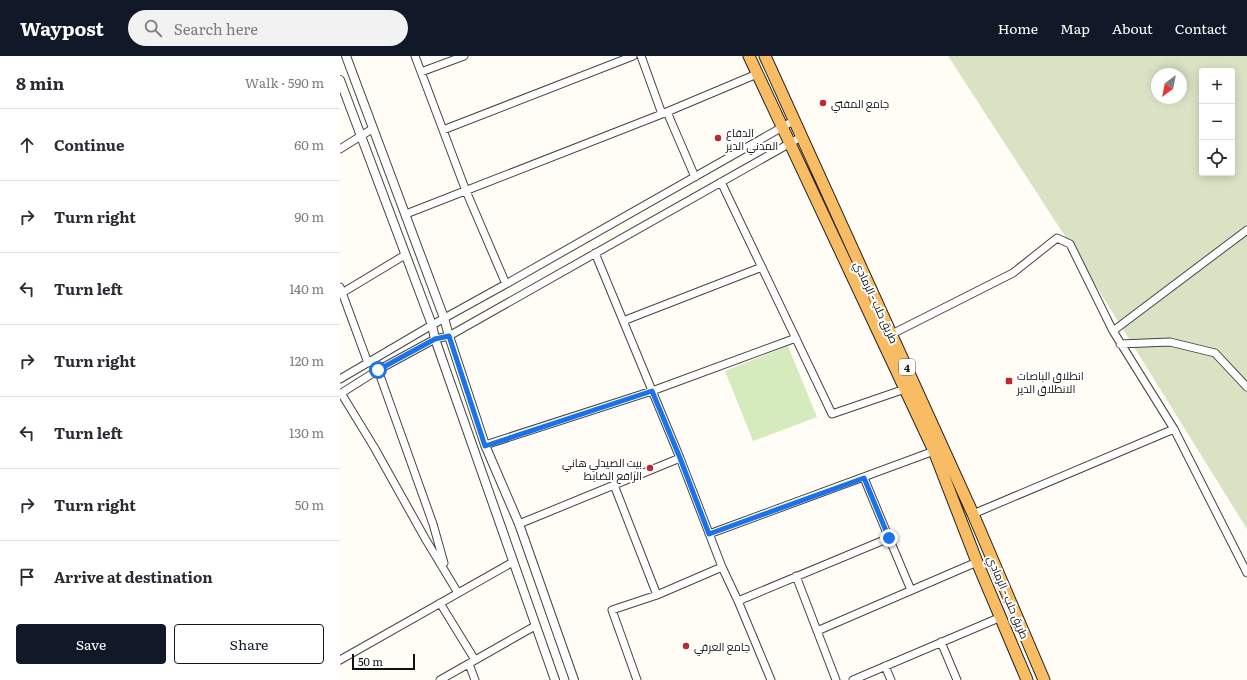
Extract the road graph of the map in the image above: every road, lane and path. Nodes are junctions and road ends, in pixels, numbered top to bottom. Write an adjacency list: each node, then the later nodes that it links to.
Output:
1 (346, 56): 14 (street)
2 (415, 56): 8 (street)
3 (464, 56): 8 (street)
4 (633, 56): 15 (street)
5 (641, 56): 11 (street)
6 (749, 56): 9 (highway, طريق حلب - الرمادي / 4)
7 (764, 56): 12 (highway, طريق حلب - الرمادي / 4)
8 (421, 72): 15 (street)
9 (757, 74): 11 (street); 13 (highway, طريق حلب - الرمادي / 4)
10 (340, 80): 16 (street)
11 (665, 113): 20 (street); 22 (street)
12 (794, 121): 13 (street); 17 (highway, طريق حلب - الرمادي / 4)
13 (782, 127): 18 (highway, طريق حلب - الرمادي / 4); 20 (street)
14 (372, 129): 16 (street); 23 (street)
15 (443, 130): 22 (street)
16 (361, 136): 19 (street); 26 (street)
17 (800, 137): 18 (street); 34 (highway, طريق حلب - الرمادي / 4)
18 (790, 143): 21 (street); 43 (highway, طريق حلب - الرمادي / 4)
19 (340, 149)
20 (695, 177): 28 (street)
21 (721, 182): 25 (street); 27 (street)
22 (466, 191): 23 (street); 28 (street)
23 (406, 214): 30 (street)
24 (1247, 230): 33 (street)
25 (595, 253): 31 (street); 35 (street)
26 (406, 255): 29 (street); 32 (street)
27 (762, 267): 31 (street); 36 (street)
28 (506, 284): 30 (street)
29 (341, 290): 39 (street)
30 (444, 318): 32 (street); 35 (street)
31 (623, 321): 44 (street)
32 (432, 325): 37 (street); 39 (street)
33 (1113, 331): 34 (street); 38 (street)
34 (892, 334): 52 (highway, طريق حلب - الرمادي / 4)
35 (449, 336): 37 (street); 47 (street)
36 (796, 338): 43 (street); 44 (street)
37 (435, 339): 40 (street); 56 (street)
38 (1120, 344): 42 (street); 46 (street)
39 (368, 363): 41 (street)
40 (378, 370): 45 (street); 59 (street)
41 (340, 379)
42 (1247, 387)
43 (905, 389): 48 (highway, طريق حلب - الرمادي / 4)
44 (652, 391): 47 (street); 49 (street)
45 (340, 393): 59 (street)
46 (1174, 429): 52 (street); 60 (street)
47 (485, 446): 53 (street)
48 (934, 452): 50 (street); 57 (highway, طريق حلب - الرمادي / 4)
49 (680, 458): 51 (street); 54 (street)
50 (864, 478): 54 (street); 55 (street)
51 (614, 485): 53 (street); 64 (street)
52 (973, 514): 85 (highway, طريق حلب - الرمادي / 4)
53 (519, 524): 77 (street)
54 (709, 534): 58 (street)
55 (889, 538): 61 (street); 62 (street)
56 (513, 562): 63 (street); 68 (street)
57 (977, 562): 62 (street); 67 (highway, طريق حلب - الرمادي / 4)
58 (722, 567): 64 (street); 65 (street)
59 (446, 570): 63 (street)
60 (1247, 573)
61 (796, 576): 65 (street); 69 (street)
62 (911, 590): 69 (street)
63 (458, 593): 66 (street)
64 (657, 595): 78 (street)
65 (738, 601): 79 (street)
66 (440, 603): 71 (street); 72 (street)
67 (1001, 617): 70 (street); 84 (highway, طريق حلب - الرمادي / 4)
68 (535, 626): 72 (street); 76 (street)
69 (817, 631): 80 (street)
70 (940, 642): 73 (street); 83 (street)
71 (340, 660)
72 (472, 662): 74 (street); 75 (street)
73 (885, 666): 81 (street); 82 (street)
74 (440, 680)
75 (475, 680)
76 (555, 680)
77 (574, 680)
78 (637, 680)
79 (771, 680)
80 (836, 680)
81 (853, 680)
82 (891, 680)
83 (956, 680)
84 (1027, 680)
85 (1044, 680)

